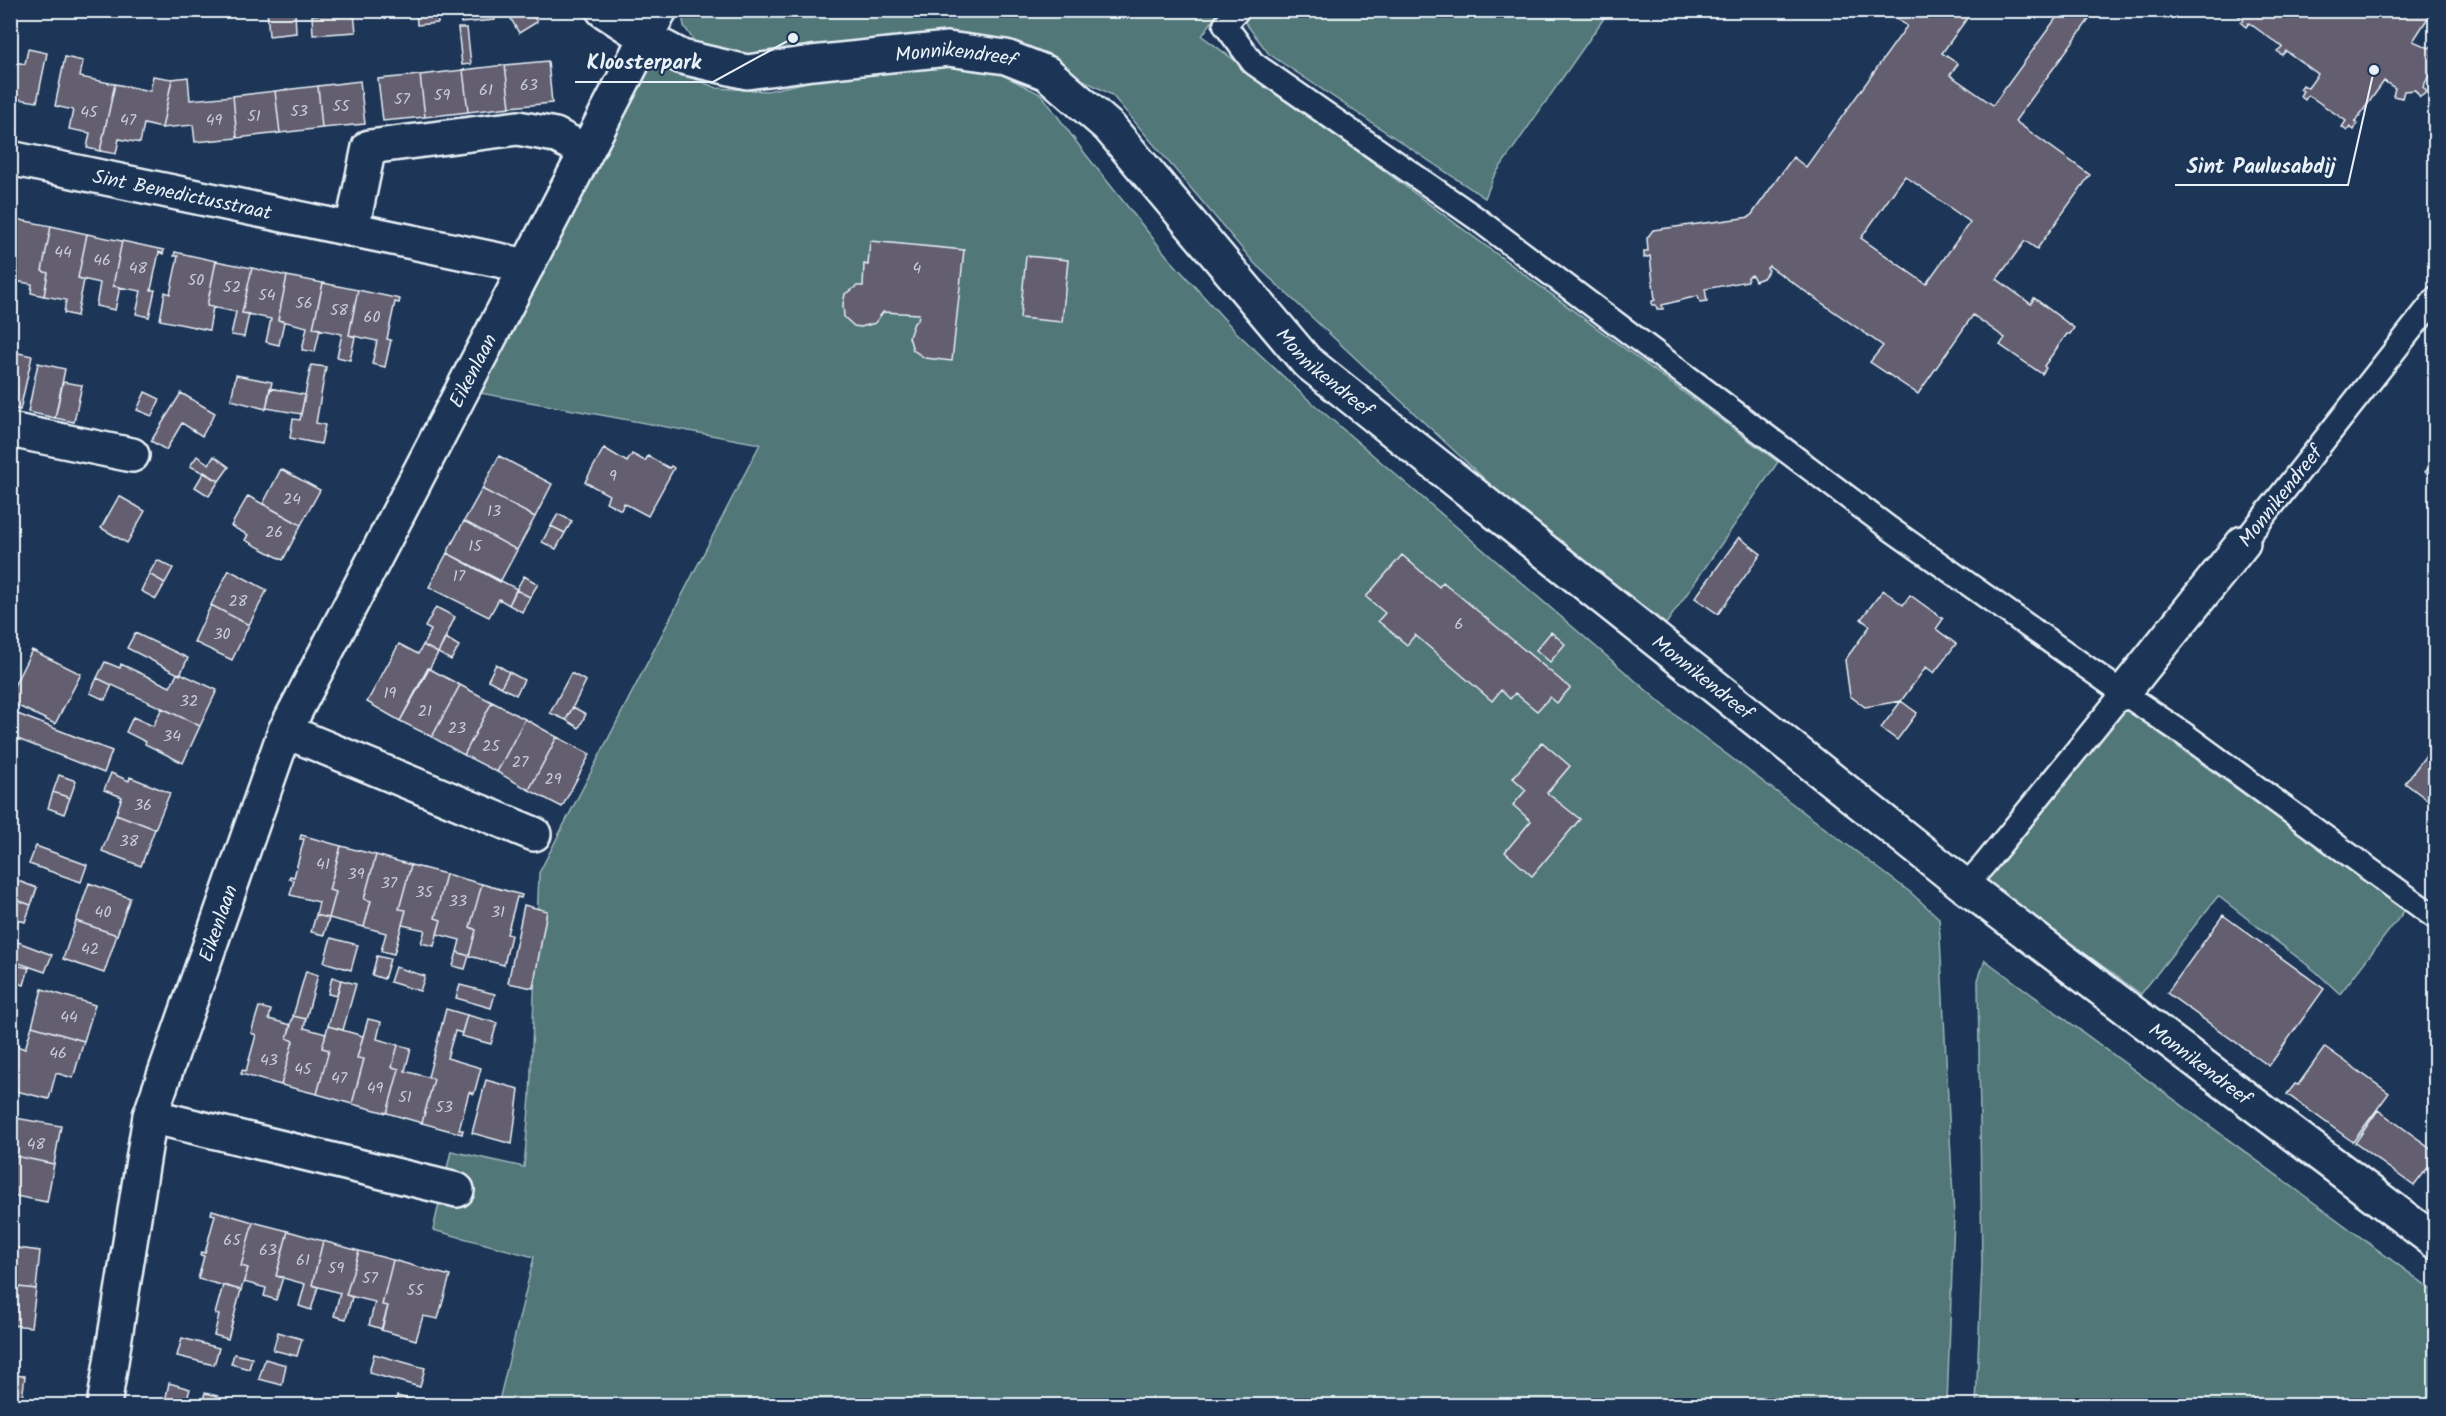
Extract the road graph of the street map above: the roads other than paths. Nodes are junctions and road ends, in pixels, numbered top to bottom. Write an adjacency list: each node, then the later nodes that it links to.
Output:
1 (603, 10): 3 (street, Monnikendreef)
2 (1238, 10): 12 (lane)
3 (653, 24): 4 (street, Eikenlaan); 15 (street, Monnikendreef)
4 (586, 151): 6 (street); 7 (street, Eikenlaan)
5 (10, 158): 6 (street, Sint Benedictusstraat)
6 (352, 229): 7 (street, Sint Benedictusstraat)
7 (527, 266): 13 (street, Eikenlaan)
8 (2436, 298): 11 (lane, Monnikendreef)
9 (10, 430): 10 (street)
10 (132, 455)
11 (2243, 543): 12 (street, Monnikendreef)
12 (2123, 693): 15 (lane, Monnikendreef); 16 (lane)
13 (285, 731): 14 (street); 17 (street, Eikenlaan)
14 (534, 834)
15 (1965, 886): 19 (street, Monnikendreef)
16 (2436, 918)
17 (150, 1116): 18 (street); 20 (street, Eikenlaan)
18 (457, 1190)
19 (2436, 1242)
20 (104, 1406)

